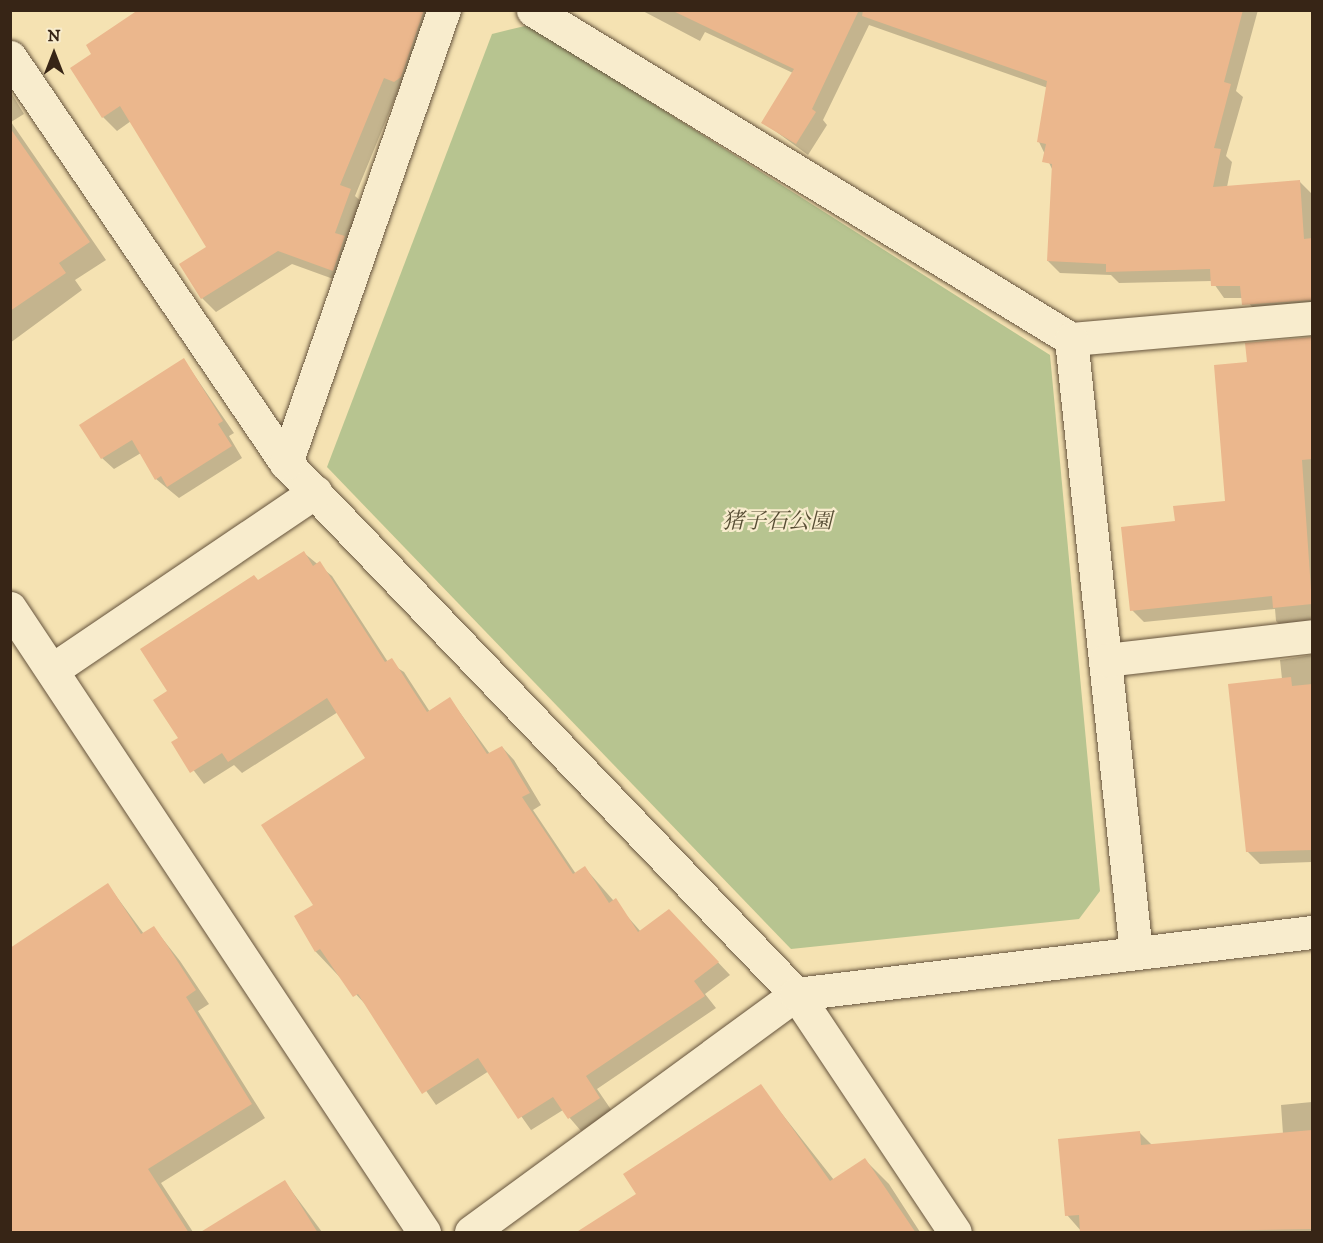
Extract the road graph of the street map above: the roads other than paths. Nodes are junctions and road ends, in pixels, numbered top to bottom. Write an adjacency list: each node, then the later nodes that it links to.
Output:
1 (444, 10): 6 (street)
2 (533, 10): 5 (street)
3 (10, 57): 6 (street)
4 (1312, 318): 5 (street)
5 (1071, 339): 10 (street)
6 (286, 463): 7 (street)
7 (315, 492): 11 (street); 14 (street)
8 (10, 609): 11 (street)
9 (1312, 636): 10 (street)
10 (1106, 660): 13 (street)
11 (51, 670): 15 (street)
12 (1312, 932): 13 (street)
13 (1136, 953): 14 (street)
14 (796, 994): 16 (street); 17 (street)
15 (424, 1233)
16 (471, 1233)
17 (955, 1233)

